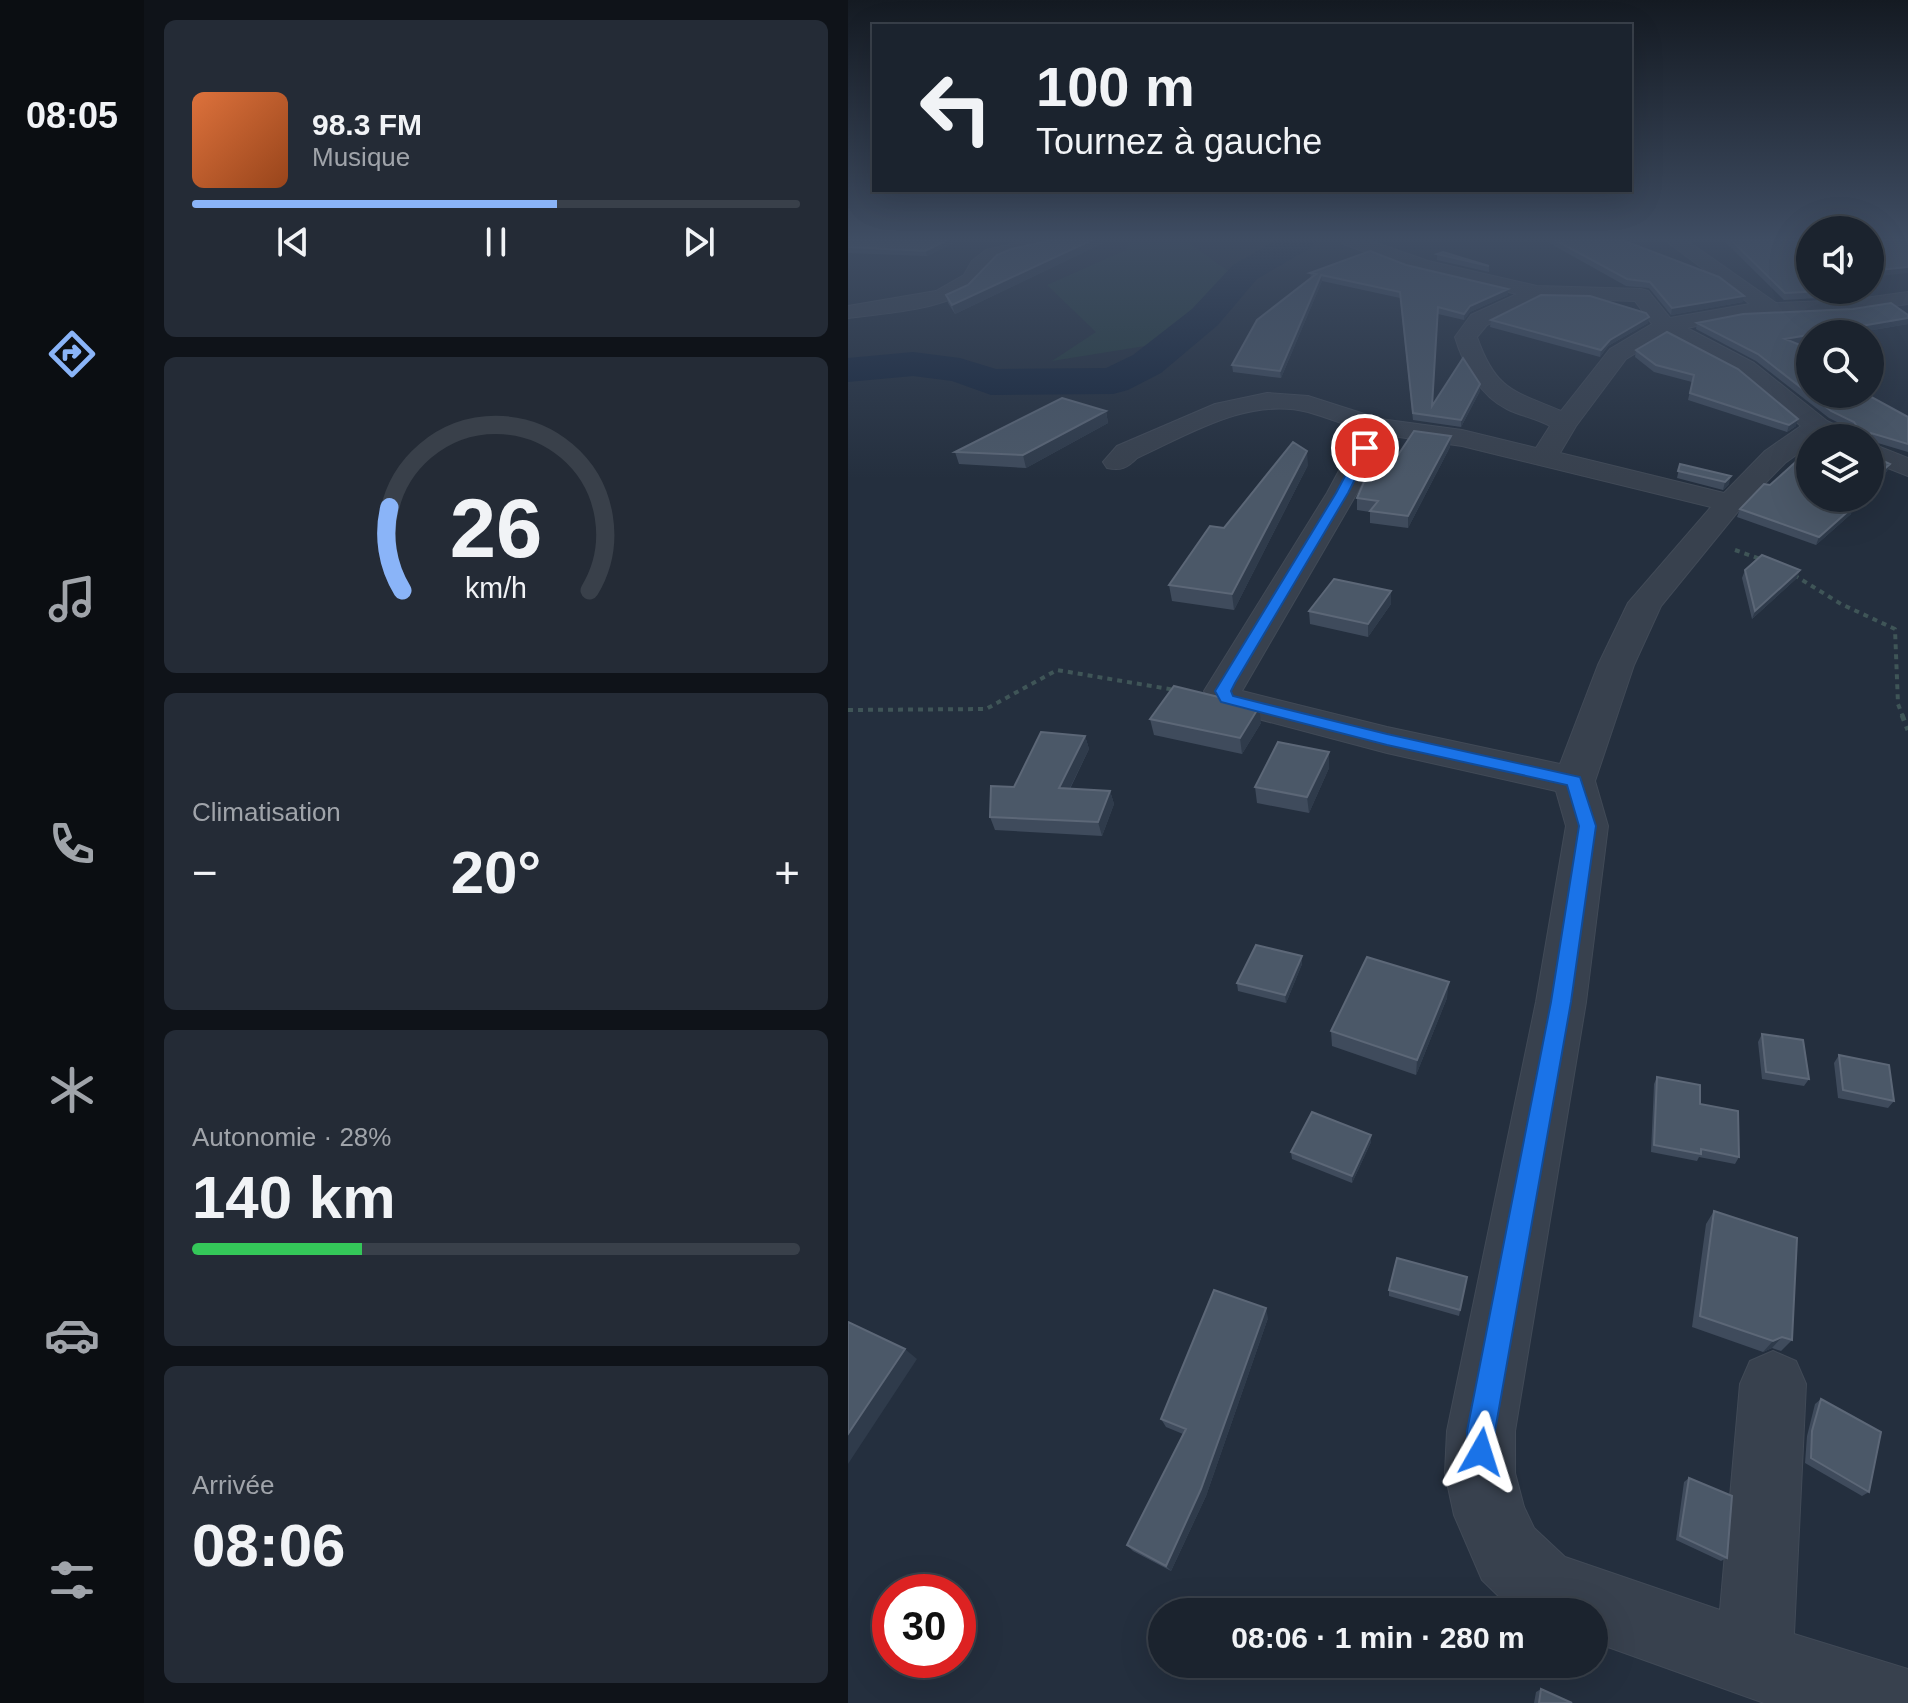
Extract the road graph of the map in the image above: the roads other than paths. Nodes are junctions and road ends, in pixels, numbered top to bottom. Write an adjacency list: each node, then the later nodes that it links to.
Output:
1 (1480, 319): 5 (street)
2 (1660, 319): 4 (street)
3 (1698, 319): 4 (street)
4 (1665, 326): 5 (street); 6 (street)
5 (1564, 424): 10 (street)
6 (1818, 424)
7 (1376, 426): 10 (street); 11 (street); 14 (street)
8 (1796, 448): 13 (street)
9 (1884, 457): 12 (street)
10 (1543, 459): 13 (street)
11 (1117, 462)
12 (1908, 468)
13 (1714, 520): 14 (street)
14 (1574, 781): 16 (street)
15 (1773, 1384): 16 (street)
16 (1754, 1661): 17 (street)
17 (1894, 1703)

